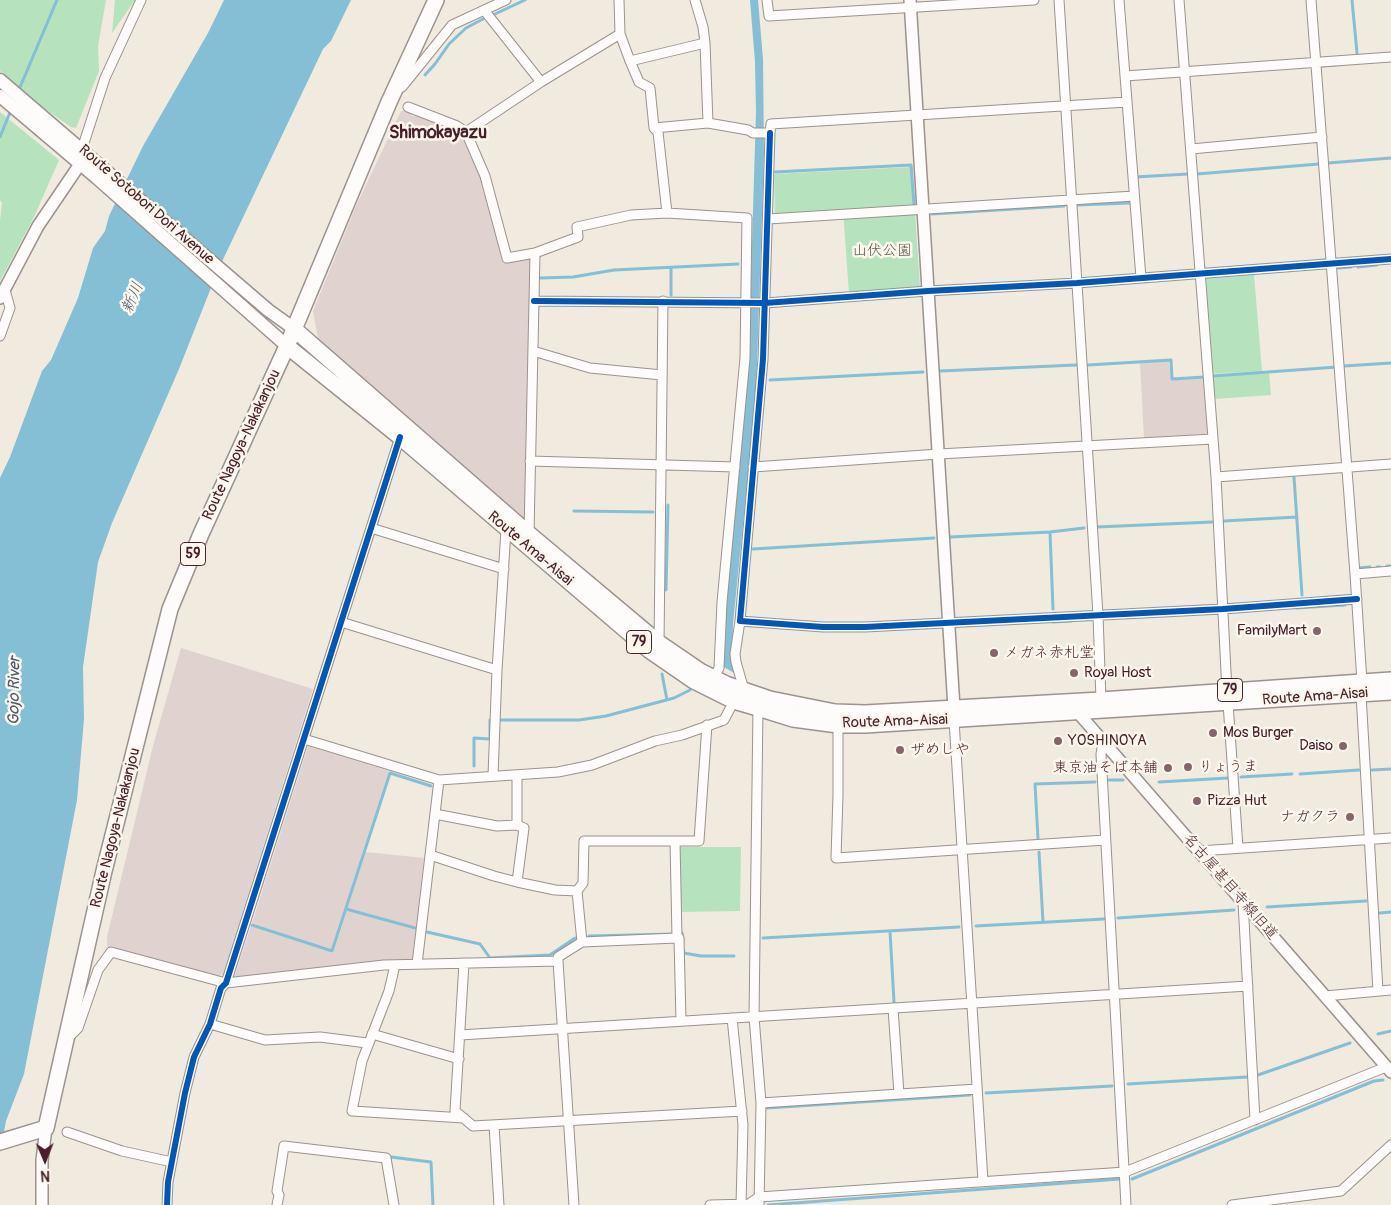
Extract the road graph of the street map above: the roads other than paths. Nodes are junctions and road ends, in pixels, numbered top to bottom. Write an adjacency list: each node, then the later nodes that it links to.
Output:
1 (141, 0): 35 (street)
2 (436, 0): 24 (main road, Route Nagoya-Nakakanjou / 59)
3 (506, 0): 13 (street)
4 (619, 0): 14 (street)
5 (695, 0): 15 (street)
6 (767, 0): 12 (street)
7 (1034, 0): 12 (street)
8 (1059, 0): 26 (street)
9 (1120, 0): 20 (street)
10 (1179, 0): 19 (street)
11 (1311, 0): 18 (street)
12 (910, 4): 28 (street)
13 (484, 10): 22 (street); 24 (street)
14 (620, 34): 17 (street); 22 (street)
15 (704, 43): 17 (street); 29 (street)
16 (1391, 57): 18 (street)
17 (630, 61): 30 (street)
18 (1316, 63): 19 (street); 33 (street)
19 (1185, 72): 20 (street); 36 (street)
20 (1125, 76): 25 (street)
21 (0, 80): 34 (main road, Route Sotobori Dori Avenue)
22 (541, 82): 31 (street)
23 (0, 96): 34 (main road, Route Sotobori Dori Avenue)
24 (389, 102): 56 (main road, Route Nagoya-Nakakanjou / 59)
25 (1127, 102): 26 (street); 39 (street)
26 (1065, 106): 28 (street); 40 (street)
27 (408, 107): 31 (street)
28 (917, 115): 32 (street); 41 (street)
29 (708, 124): 30 (street); 32 (street)
30 (654, 128): 42 (street)
31 (466, 132): 44 (street)
32 (769, 133): 43 (street)
33 (1322, 137): 36 (street); 46 (street)
34 (61, 140): 35 (main road, Route Sotobori Dori Avenue); 37 (main road, Route Sotobori Dori Avenue)
35 (82, 149): 37 (street); 38 (main road, Route Sotobori Dori Avenue)
36 (1191, 149): 47 (street)
37 (80, 164): 38 (main road, Route Sotobori Dori Avenue); 51 (street)
38 (99, 173): 56 (main road, Route Sotobori Dori Avenue); 58 (main road, Route Sotobori Dori Avenue)
39 (1134, 196): 40 (street); 48 (street)
40 (1072, 200): 41 (street); 49 (street)
41 (923, 209): 43 (street); 50 (street)
42 (667, 213): 44 (street); 54 (street)
43 (768, 219): 55 (street)
44 (535, 253): 52 (street)
45 (1391, 259): 46 (street)
46 (1331, 263): 47 (street); 70 (street)
47 (1199, 273): 48 (street); 62 (street)
48 (1141, 278): 49 (street)
49 (1077, 283): 50 (street); 63 (street)
50 (928, 291): 55 (street); 64 (street)
51 (2, 294): 57 (street)
52 (534, 301): 53 (street); 59 (street)
53 (663, 301): 54 (street); 60 (street)
54 (747, 303): 55 (street); 68 (street)
55 (764, 303): 69 (street)
56 (293, 328): 58 (main road, Route Nagoya-Nakakanjou / 59); 74 (main road, Route Ama-Aisai / 79)
57 (0, 336)
58 (287, 346): 61 (main road, Route Ama-Aisai / 79); 137 (main road, Route Nagoya-Nakakanjou / 59)
59 (533, 351): 60 (street); 65 (street)
60 (662, 374): 67 (street)
61 (400, 438): 72 (street); 73 (main road, Route Ama-Aisai / 79)
62 (1213, 440): 63 (street); 71 (street)
63 (1087, 445): 64 (street); 80 (street)
64 (939, 454): 69 (street); 83 (street)
65 (530, 461): 67 (street); 74 (street)
66 (1391, 464): 70 (street)
67 (661, 465): 68 (street); 84 (street)
68 (735, 467): 86 (street)
69 (754, 467): 81 (street)
70 (1348, 467): 71 (street); 77 (street)
71 (1216, 477): 79 (street)
72 (371, 528): 75 (street); 82 (street)
73 (506, 530): 75 (street); 90 (main road, Route Ama-Aisai / 79)
74 (529, 534): 84 (main road, Route Ama-Aisai / 79)
75 (504, 569): 85 (street)
76 (1391, 571): 77 (street)
77 (1355, 574): 78 (street)
78 (1357, 599): 79 (street); 88 (street)
79 (1224, 608): 80 (street); 91 (street)
80 (1098, 615): 83 (street); 92 (street)
81 (740, 621): 83 (street); 90 (street)
82 (341, 622): 85 (street); 98 (street)
83 (948, 623): 95 (street)
84 (659, 644): 86 (main road, Route Ama-Aisai / 79)
85 (497, 670): 101 (street)
86 (714, 678): 90 (main road, Route Ama-Aisai / 79)
87 (1391, 680): 88 (main road, Route Ama-Aisai / 79)
88 (1361, 688): 89 (main road, Route Ama-Aisai / 79); 91 (main road, Route Ama-Aisai / 79); 107 (street)
89 (1391, 692)
90 (739, 695): 94 (main road, Route Ama-Aisai / 79); 95 (main road, Route Ama-Aisai / 79); 96 (street)
91 (1227, 697): 92 (main road, Route Ama-Aisai / 79); 93 (main road, Route Ama-Aisai / 79); 109 (street)
92 (1101, 700): 93 (main road, Route Ama-Aisai / 79)
93 (1073, 707): 95 (main road, Route Ama-Aisai / 79); 99 (street, 名古屋甚目寺線旧道)
94 (758, 708): 97 (main road, Route Ama-Aisai / 79); 130 (street)
95 (954, 714): 97 (main road, Route Ama-Aisai / 79); 110 (street)
96 (707, 725): 100 (street); 108 (street)
97 (838, 725): 110 (street)
98 (304, 739): 102 (street); 122 (street)
99 (1103, 742): 106 (street); 111 (street, 名古屋甚目寺線旧道)
100 (517, 775): 101 (street); 104 (street)
101 (494, 776): 102 (street)
102 (439, 780): 103 (street)
103 (435, 814): 104 (street); 112 (street)
104 (517, 825): 113 (street)
105 (1391, 838): 107 (street)
106 (1106, 840): 110 (street); 126 (street)
107 (1369, 840): 109 (street); 125 (street)
108 (675, 841): 114 (street); 116 (street)
109 (1238, 848): 111 (street)
110 (962, 850): 128 (street)
111 (1199, 851): 115 (street, 名古屋甚目寺線旧道)
112 (430, 856): 113 (street); 119 (street)
113 (517, 882): 114 (street)
114 (577, 891): 117 (street)
115 (1243, 902): 123 (street); 127 (street, 名古屋甚目寺線旧道)
116 (677, 938): 117 (street); 132 (street)
117 (582, 942): 118 (street)
118 (558, 962): 120 (street); 134 (street)
119 (417, 964): 120 (street); 121 (street)
120 (464, 964): 136 (street)
121 (395, 965): 122 (street); 135 (street)
122 (226, 983): 133 (street); 137 (street)
123 (1248, 986): 126 (street); 147 (street)
124 (1391, 990): 125 (street)
125 (1378, 991): 127 (street)
126 (1114, 994): 128 (street); 154 (street)
127 (1325, 996): 140 (street, 名古屋甚目寺線旧道)
128 (972, 1003): 129 (street); 141 (street)
129 (893, 1008): 130 (street); 142 (street)
130 (754, 1017): 131 (street); 143 (street)
131 (732, 1018): 132 (street); 144 (street)
132 (682, 1021): 134 (street)
133 (210, 1024): 138 (street); 153 (street)
134 (562, 1029): 136 (street); 146 (street)
135 (372, 1034): 138 (street); 139 (street)
136 (460, 1035): 139 (street)
137 (65, 1042): 149 (main road, Route Nagoya-Nakakanjou / 59)
138 (367, 1043): 145 (street)
139 (459, 1059): 145 (street)
140 (1388, 1070): 147 (street)
141 (977, 1089): 142 (street); 155 (street)
142 (899, 1094): 143 (street)
143 (761, 1103): 156 (street)
144 (742, 1110): 146 (street); 157 (street)
145 (464, 1118): 148 (street)
146 (568, 1120): 148 (street); 163 (street)
147 (1255, 1120): 154 (street)
148 (494, 1125): 162 (street)
149 (40, 1130): 151 (main road); 158 (street)
150 (67, 1132): 153 (street)
151 (0, 1142)
152 (1391, 1145): 166 (street)
153 (172, 1162): 159 (street)
154 (1125, 1172): 155 (street); 165 (street)
155 (983, 1181): 156 (street)
156 (759, 1201): 157 (street)
157 (740, 1204): 164 (street)
158 (42, 1205)
159 (167, 1205)
160 (277, 1205): 161 (street)
161 (394, 1205)
162 (499, 1205)
163 (574, 1205)
164 (710, 1205)
165 (1126, 1205)
166 (1232, 1205)

